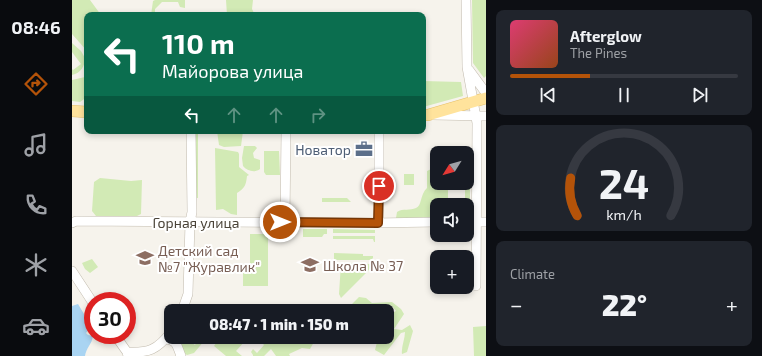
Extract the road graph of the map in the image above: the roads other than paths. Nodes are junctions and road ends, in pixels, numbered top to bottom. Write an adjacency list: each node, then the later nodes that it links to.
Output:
1 (466, 0): 2 (street)
2 (467, 67): 3 (street); 5 (street)
3 (486, 93)
4 (486, 98): 5 (main road)
5 (474, 102): 8 (main road); 10 (street)
6 (72, 111): 7 (main road)
7 (84, 112)
8 (426, 115)
9 (426, 115): 10 (street)
10 (481, 116): 18 (street)
11 (191, 134): 15 (street)
12 (286, 134): 16 (street)
13 (380, 134): 19 (street)
14 (74, 222): 15 (street, Горная улица)
15 (190, 222): 16 (street, Горная улица); 23 (street)
16 (285, 222): 19 (street, Горная улица)
17 (430, 222): 19 (street, Горная улица)
18 (481, 222): 21 (street)
19 (378, 223)
20 (72, 271): 22 (street)
21 (476, 286)
22 (86, 292)
23 (184, 304)
24 (164, 339): 27 (street)
25 (121, 344): 27 (street)
26 (176, 344): 28 (street)
27 (127, 354)
28 (181, 356)

